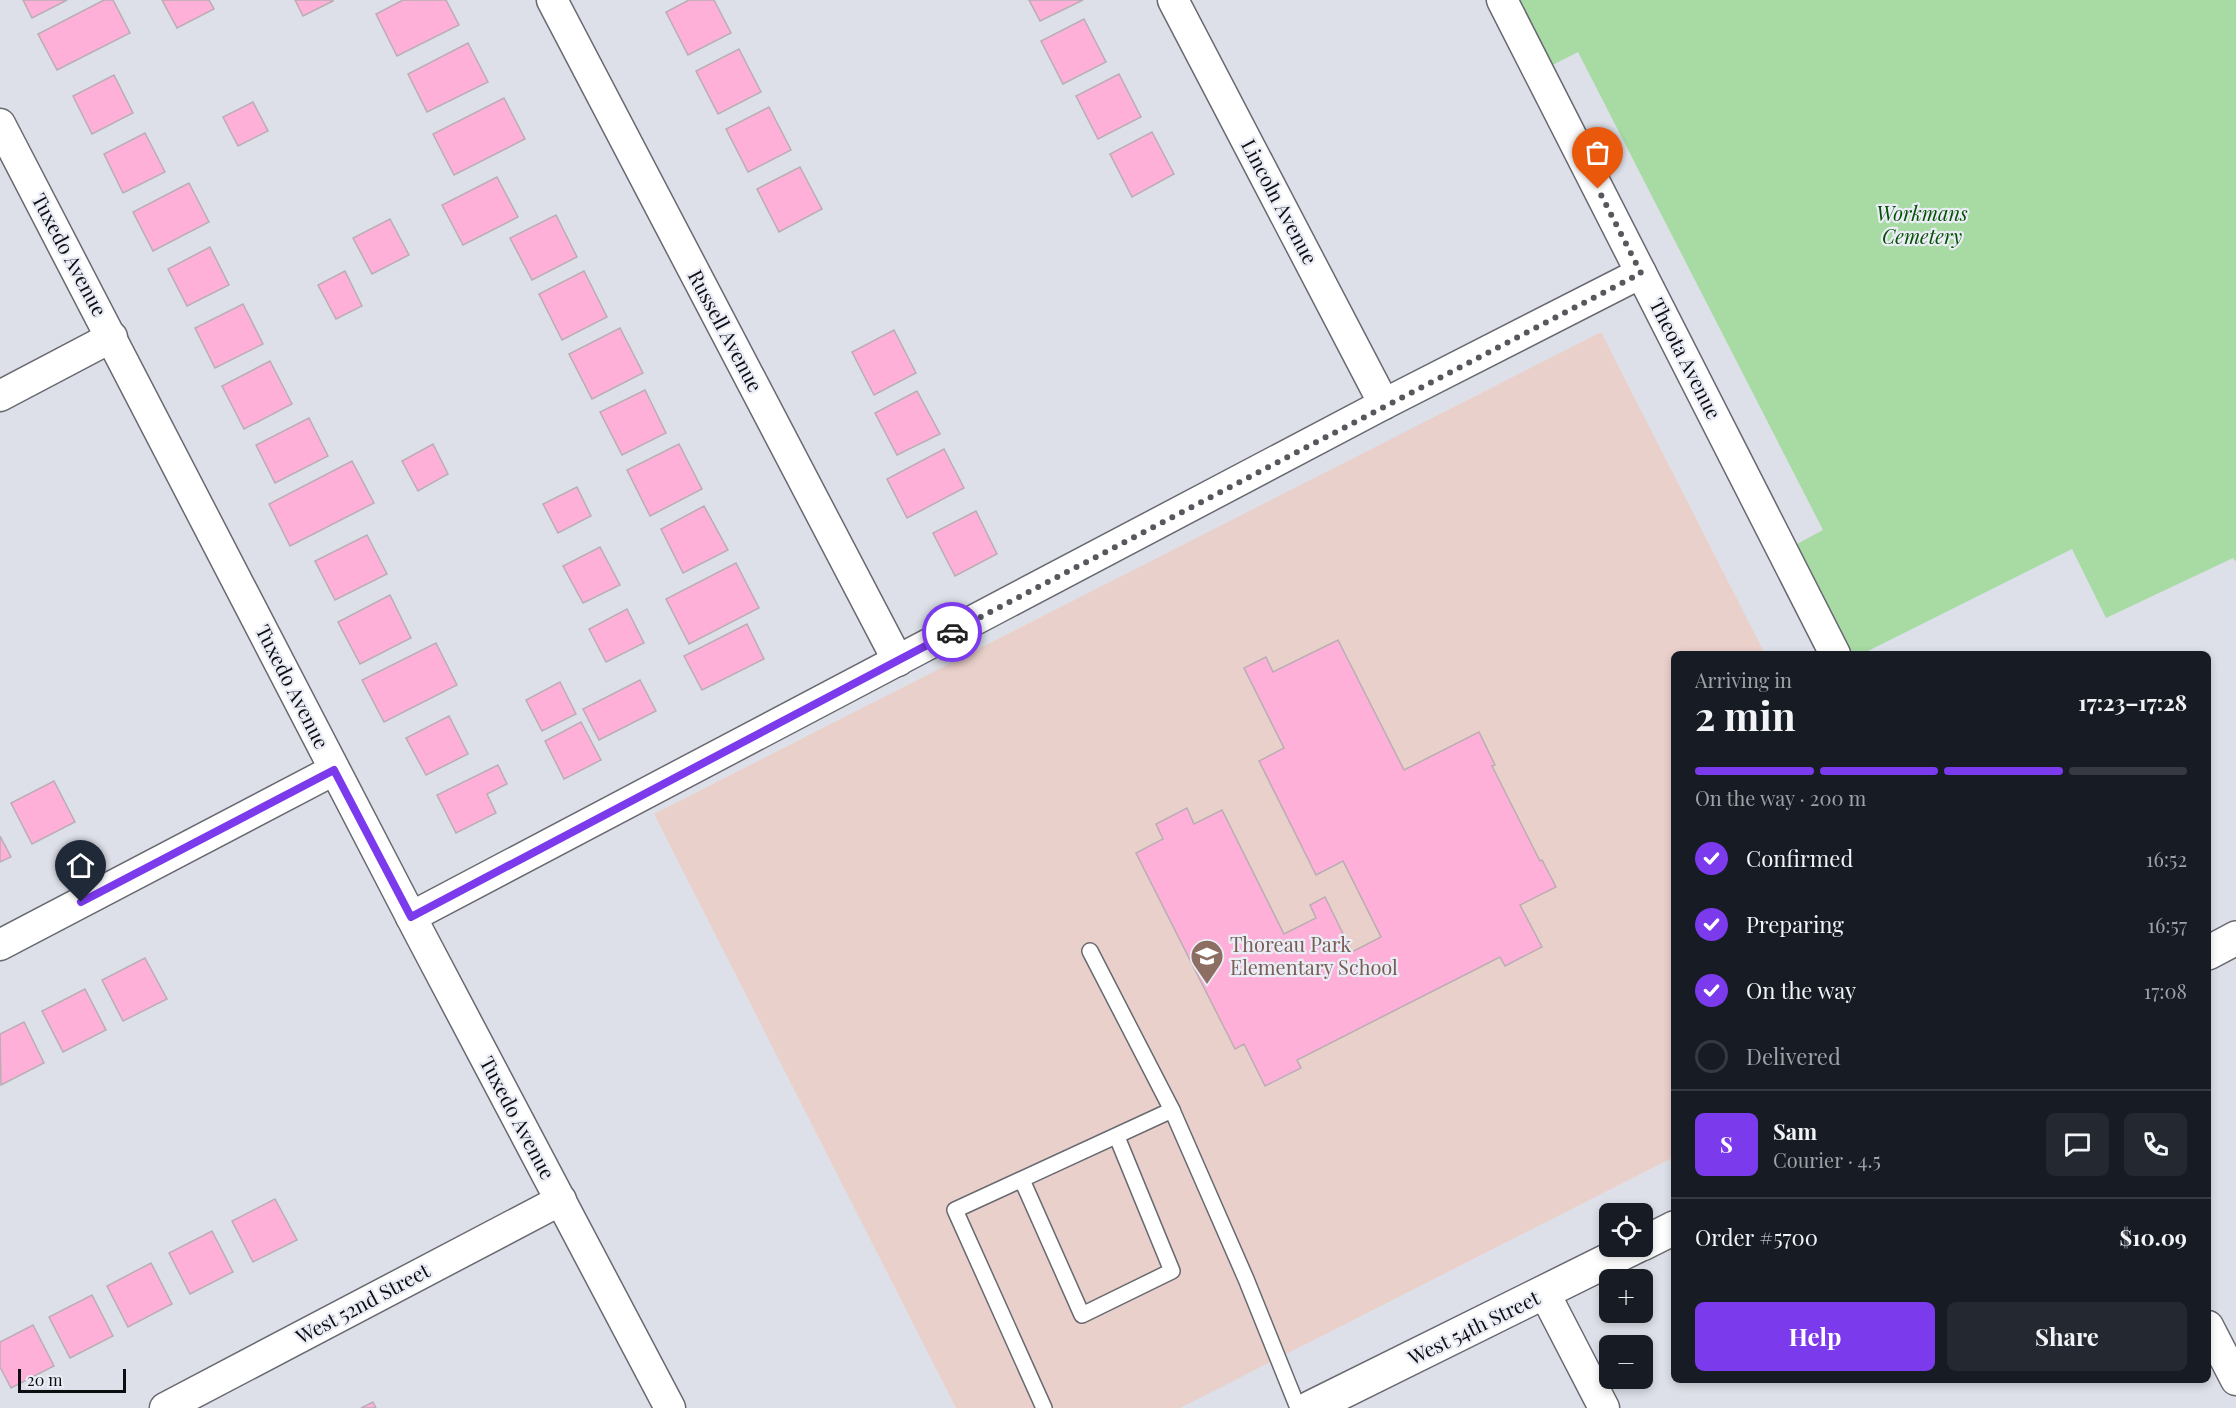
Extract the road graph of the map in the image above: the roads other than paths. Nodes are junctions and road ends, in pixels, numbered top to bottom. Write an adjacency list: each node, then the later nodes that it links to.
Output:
1 (552, 0): 10 (street, Russell Avenue)
2 (1173, 0): 8 (street, Lincoln Avenue)
3 (1502, 0): 5 (street, Theota Avenue)
4 (0, 124): 6 (street, Tuxedo Avenue)
5 (1641, 273): 8 (street); 9 (street, Theota Avenue)
6 (112, 337): 7 (street); 11 (street, Tuxedo Avenue)
7 (0, 396)
8 (1384, 405): 10 (street)
9 (1833, 651)
10 (898, 661): 12 (street)
11 (334, 770): 12 (street, Tuxedo Avenue); 14 (street)
12 (411, 917): 20 (street, Tuxedo Avenue)
13 (2236, 938): 16 (street)
14 (0, 945)
15 (1090, 951): 17 (lane)
16 (2211, 951)
17 (1172, 1110): 18 (lane); 30 (lane)
18 (1117, 1137): 19 (lane); 19 (lane)
19 (1022, 1180): 29 (lane)
20 (561, 1200): 27 (street, West 52nd Street); 28 (street, Tuxedo Avenue)
21 (1671, 1230): 22 (street)
22 (1653, 1238)
23 (1616, 1257): 24 (street, West 54th Street)
24 (1545, 1294): 31 (street, West 54th Street); 32 (street)
25 (2211, 1332): 26 (street)
26 (2236, 1380)
27 (165, 1408)
28 (670, 1408)
29 (1044, 1408)
30 (1298, 1408)
31 (1310, 1408)
32 (1604, 1408)

